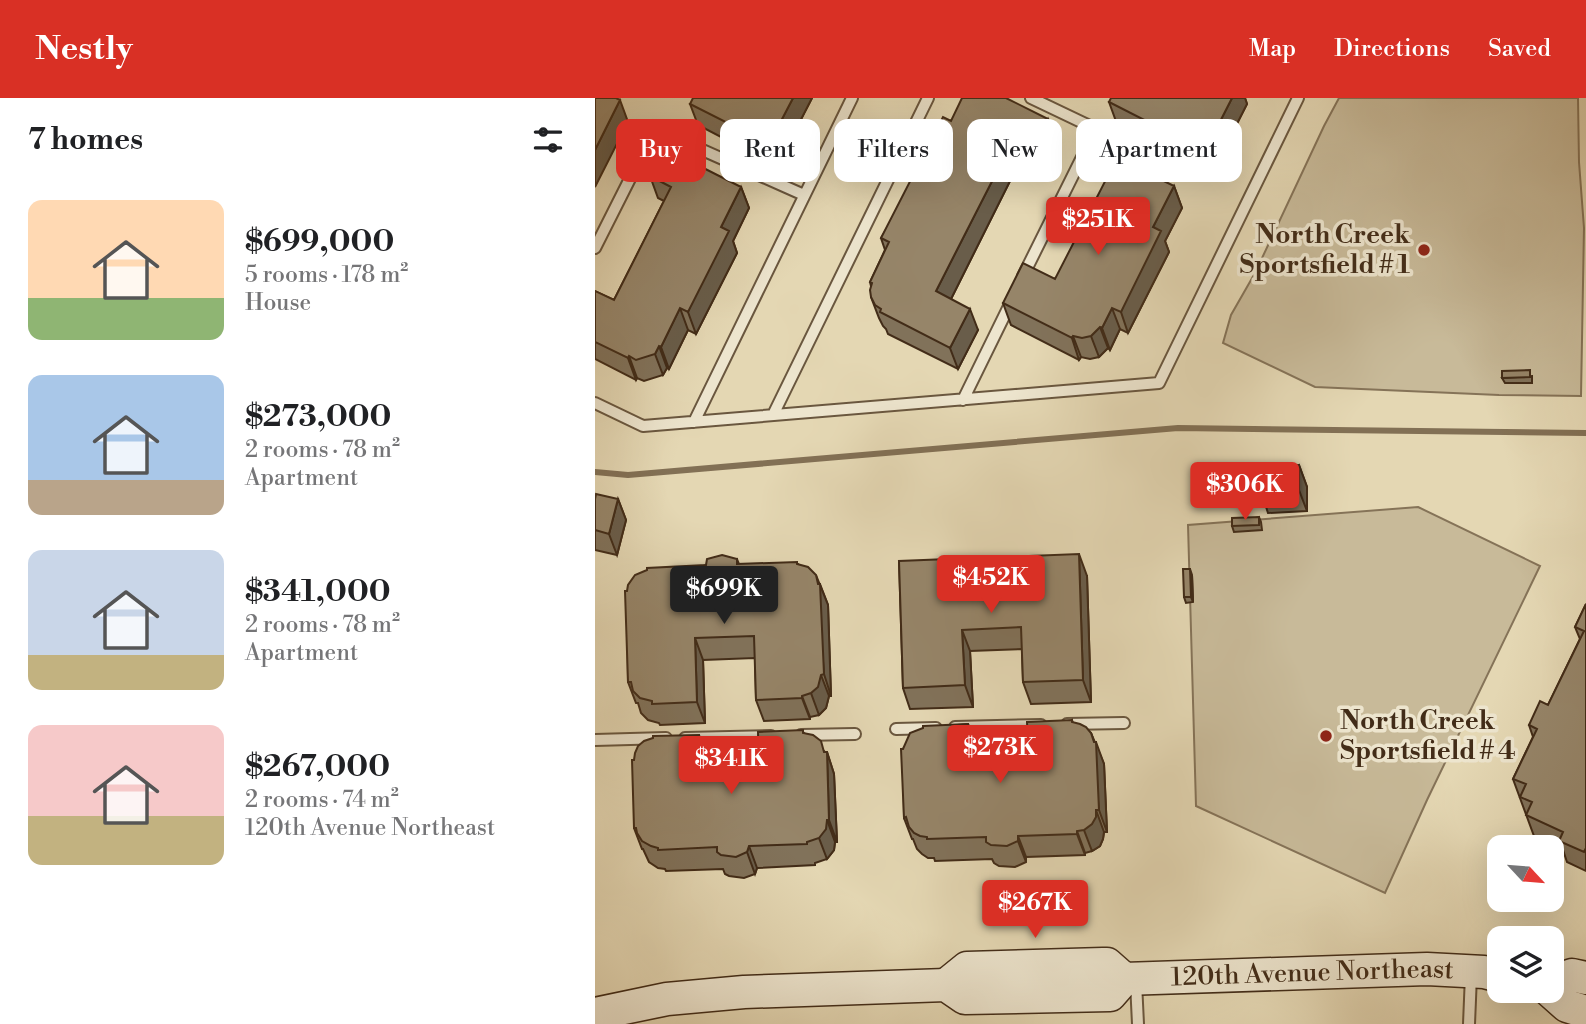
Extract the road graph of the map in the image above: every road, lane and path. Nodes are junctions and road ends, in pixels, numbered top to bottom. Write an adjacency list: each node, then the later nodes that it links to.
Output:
1 (852, 98): 5 (lane)
2 (928, 98): 9 (lane)
3 (1031, 98): 7 (lane)
4 (1298, 98): 7 (lane)
5 (804, 195): 6 (lane); 10 (lane)
6 (595, 248)
7 (963, 400): 9 (lane)
8 (595, 403): 10 (lane)
9 (773, 415): 10 (lane)
10 (694, 422)
11 (1124, 723): 12 (lane)
12 (896, 729)
13 (855, 734): 14 (lane)
14 (595, 740)
15 (1486, 974): 18 (main road, 120th Avenue Northeast); 23 (lane)
16 (1564, 978): 17 (main road)
17 (1586, 978)
18 (1130, 979): 21 (main road, 120th Avenue Northeast); 22 (lane)
19 (1564, 1003): 20 (main road)
20 (1586, 1012)
21 (595, 1014)
22 (1138, 1024)
23 (1469, 1024)

